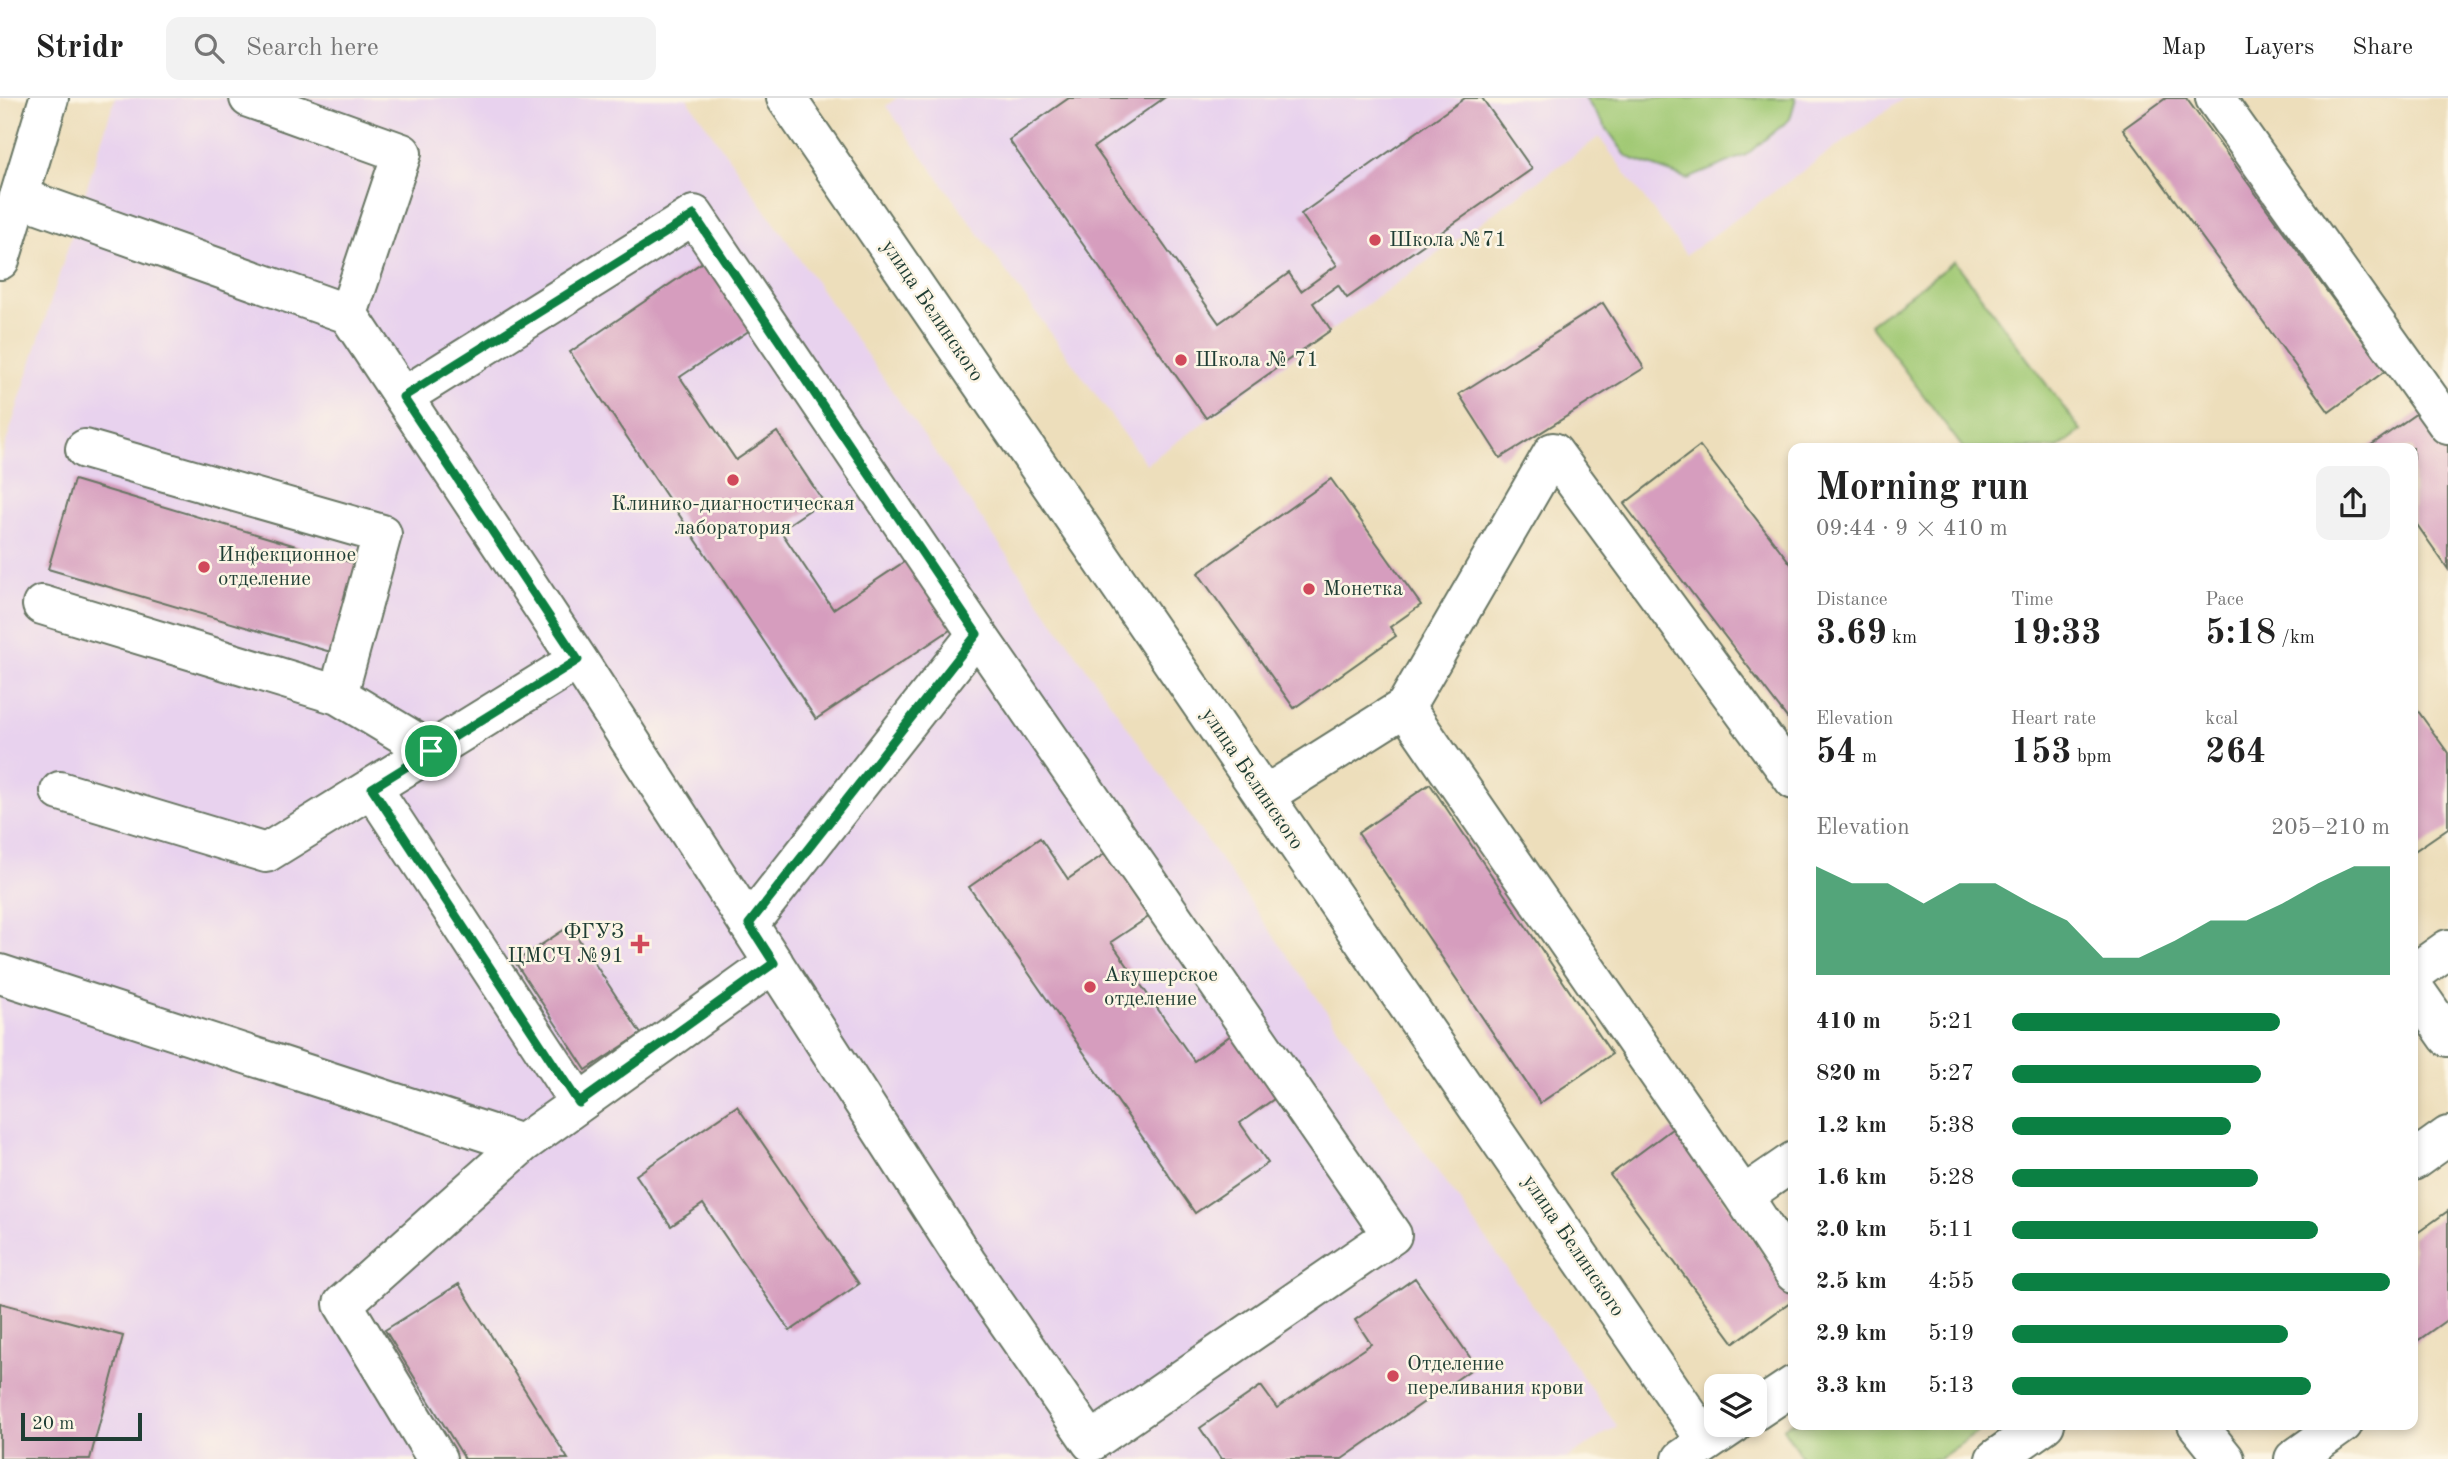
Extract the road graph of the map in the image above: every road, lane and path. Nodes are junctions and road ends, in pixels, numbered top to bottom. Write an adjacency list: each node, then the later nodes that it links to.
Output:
1 (49, 98): 5 (street)
2 (249, 98): 7 (street)
3 (786, 98): 20 (street, улица Белинского)
4 (2215, 98): 9 (street)
5 (19, 197): 6 (street); 7 (street)
6 (0, 260)
7 (348, 314): 8 (street)
8 (403, 397): 12 (street); 13 (street)
9 (2448, 425)
10 (85, 449): 14 (street)
11 (43, 605): 14 (street)
12 (977, 634): 21 (street); 23 (street)
13 (578, 660): 16 (street); 21 (street)
14 (338, 695): 16 (street)
15 (1405, 707): 17 (street); 20 (street); 33 (street)
16 (431, 751): 18 (street)
17 (1788, 772)
18 (372, 788): 19 (street); 28 (street)
19 (60, 791)
20 (1264, 796): 40 (street, улица Белинского)
21 (749, 924): 23 (street)
22 (2448, 949): 24 (street)
23 (774, 963): 28 (street)
24 (2418, 970)
25 (0, 974): 30 (street)
26 (2418, 993): 27 (street)
27 (2448, 1037)
28 (579, 1103): 30 (street)
29 (2448, 1136): 31 (street)
30 (522, 1144): 41 (street)
31 (2418, 1157)
32 (1788, 1165): 33 (street)
33 (1743, 1196): 34 (street)
34 (1788, 1264)
35 (1788, 1389): 36 (street)
36 (1767, 1403)
37 (2036, 1430): 42 (street)
38 (2202, 1430): 43 (street)
39 (2335, 1430): 44 (street)
40 (1710, 1446)
41 (437, 1459)
42 (1995, 1459)
43 (2225, 1459)
44 (2294, 1459)

